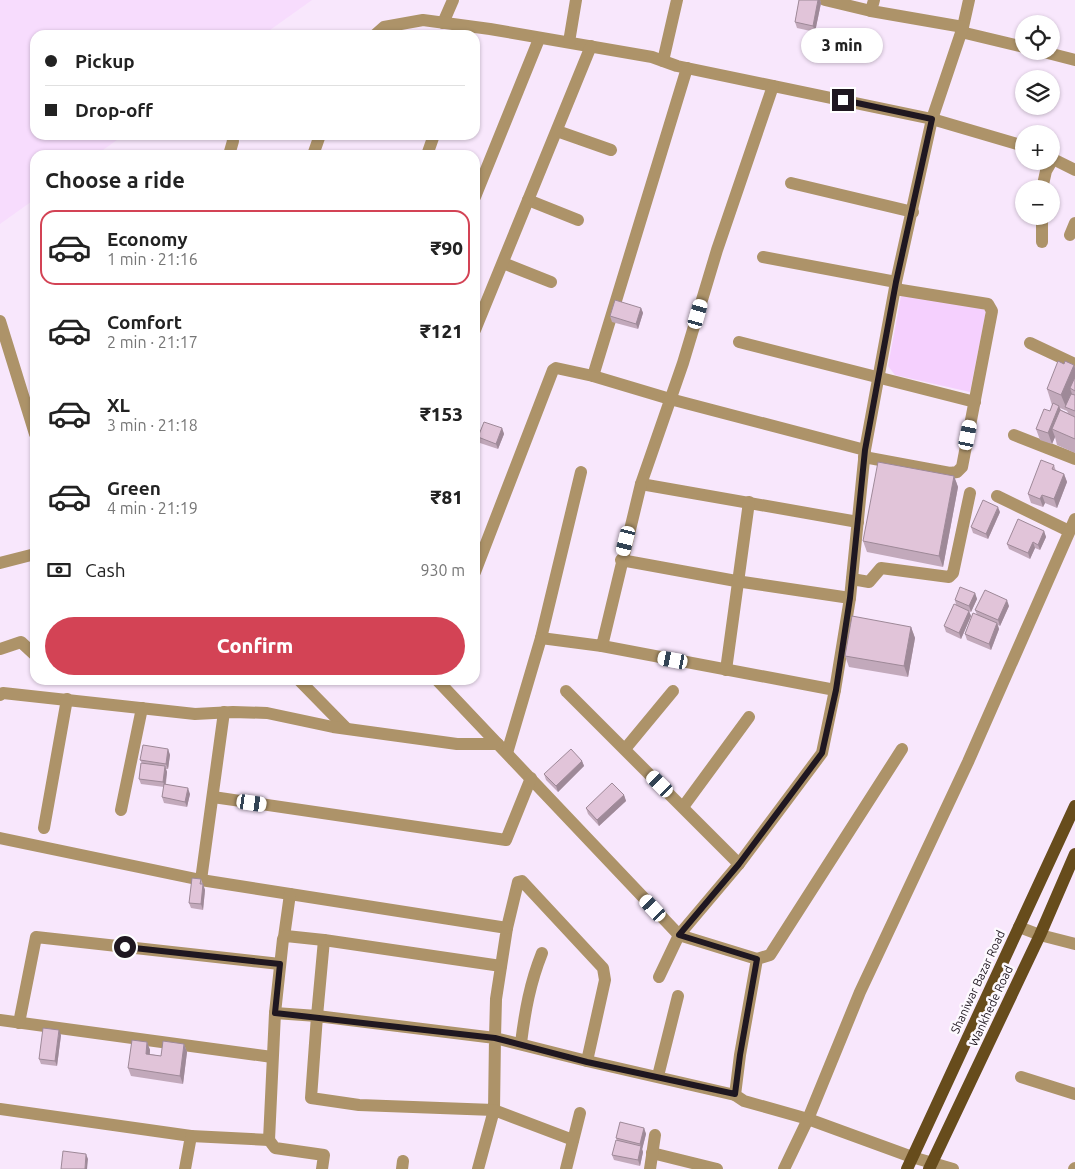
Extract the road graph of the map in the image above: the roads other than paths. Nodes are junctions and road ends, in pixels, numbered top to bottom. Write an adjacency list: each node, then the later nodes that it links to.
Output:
1 (453, 0): 7 (street)
2 (576, 0): 13 (street)
3 (677, 0): 18 (street)
4 (824, 0): 6 (street)
5 (969, 0): 8 (street)
6 (872, 5): 8 (street)
7 (443, 22): 9 (street); 10 (street)
8 (962, 29): 14 (street); 21 (street)
9 (381, 30)
10 (464, 30)
11 (480, 32): 12 (street)
12 (539, 38): 13 (street); 28 (street)
13 (569, 42): 15 (street)
14 (1015, 44)
15 (591, 46): 18 (street); 22 (street)
16 (1060, 56): 17 (street)
17 (1075, 60)
18 (663, 61): 19 (street)
19 (687, 68): 20 (street); 43 (street)
20 (773, 86): 21 (street); 45 (street)
21 (932, 119): 23 (street); 30 (street)
22 (557, 130): 24 (street); 29 (street)
23 (1015, 143)
24 (611, 150)
25 (1060, 162): 26 (street)
26 (1075, 170)
27 (791, 182): 30 (street)
28 (480, 184)
29 (528, 200): 31 (street); 35 (street)
30 (913, 212): 37 (street)
31 (578, 220)
32 (1042, 225): 33 (street)
33 (1042, 242)
34 (763, 257): 37 (street)
35 (502, 263): 36 (street); 38 (street)
36 (552, 282)
37 (896, 285): 44 (street); 46 (street)
38 (480, 318)
39 (0, 322): 47 (street)
40 (739, 342): 44 (street)
41 (1030, 344): 42 (street)
42 (1075, 364)
43 (593, 376): 45 (street); 60 (street)
44 (879, 376): 46 (street); 49 (street)
45 (670, 399): 49 (street); 52 (street)
46 (975, 402): 49 (street)
47 (30, 418)
48 (1014, 435): 50 (street)
49 (864, 453): 57 (street)
50 (1075, 459)
51 (581, 472): 66 (street)
52 (641, 484): 55 (street); 61 (street)
53 (970, 493): 63 (street)
54 (997, 496): 58 (street)
55 (748, 502): 57 (street); 64 (street)
56 (1075, 519): 58 (street)
57 (858, 522): 63 (street)
58 (1069, 531): 124 (street)
59 (30, 555): 62 (street)
60 (480, 559)
61 (621, 560): 64 (street); 67 (street)
62 (0, 563)
63 (852, 579): 65 (street)
64 (736, 581): 65 (street); 70 (street)
65 (850, 598): 73 (street)
66 (541, 638): 67 (street); 82 (street)
67 (602, 646): 70 (street)
68 (0, 649): 69 (street)
69 (30, 651)
70 (726, 670): 73 (street)
71 (304, 685): 81 (street)
72 (442, 685): 82 (street)
73 (836, 690): 93 (street)
74 (566, 691): 83 (street)
75 (672, 692): 83 (street)
76 (0, 695): 77 (street)
77 (67, 699): 78 (street); 90 (street)
78 (142, 708): 79 (street); 89 (street)
79 (224, 712): 81 (street); 86 (street)
80 (749, 717): 88 (street)
81 (346, 728): 82 (street)
82 (502, 749): 85 (street)
83 (625, 749): 88 (street)
84 (902, 749): 104 (street)
85 (531, 778): 86 (street); 98 (street)
86 (213, 797): 94 (street)
87 (1075, 806): 96 (main road, Shaniwar Bazar Road)
88 (683, 807): 93 (street)
89 (121, 810)
90 (44, 828)
91 (0, 838): 94 (street)
92 (1075, 854): 99 (main road, Wankhede Road)
93 (739, 864): 98 (street)
94 (201, 880): 95 (street)
95 (290, 894): 97 (street); 100 (street)
96 (1019, 927): 99 (street); 130 (main road, Shaniwar Bazar Road)
97 (507, 928): 106 (street); 116 (street)
98 (679, 935): 104 (street); 107 (street)
99 (1040, 935): 102 (street); 131 (main road, Wankhede Road)
100 (284, 937): 101 (street); 105 (street)
101 (324, 940): 106 (street); 110 (street)
102 (1075, 944)
103 (542, 953): 114 (street)
104 (757, 959): 119 (street)
105 (280, 964): 109 (street); 112 (street)
106 (501, 966): 113 (street)
107 (659, 977)
108 (678, 996): 117 (street)
109 (275, 1013): 110 (street); 115 (street)
110 (317, 1016): 113 (street); 122 (street)
111 (0, 1020): 112 (street)
112 (19, 1023): 115 (street)
113 (495, 1038): 114 (street); 122 (street)
114 (521, 1043): 116 (street)
115 (272, 1057): 127 (street)
116 (587, 1062): 117 (street)
117 (658, 1076): 119 (street)
118 (1021, 1077): 120 (street)
119 (735, 1094): 124 (street)
120 (1075, 1094)
121 (0, 1109): 126 (street)
122 (494, 1110): 128 (street); 134 (street)
123 (580, 1112): 128 (street)
124 (808, 1119): 130 (street); 138 (street)
125 (655, 1135): 129 (street)
126 (191, 1136): 127 (street); 132 (street)
127 (269, 1140): 133 (street)
128 (573, 1140): 135 (street)
129 (652, 1153): 136 (street); 137 (street)
130 (912, 1157): 131 (street); 139 (main road, Shaniwar Bazar Road)
131 (930, 1166): 140 (street)
132 (185, 1169)
133 (322, 1169)
134 (478, 1169)
135 (566, 1169)
136 (650, 1169)
137 (717, 1169)
138 (784, 1169)
139 (906, 1169)
140 (953, 1169)

